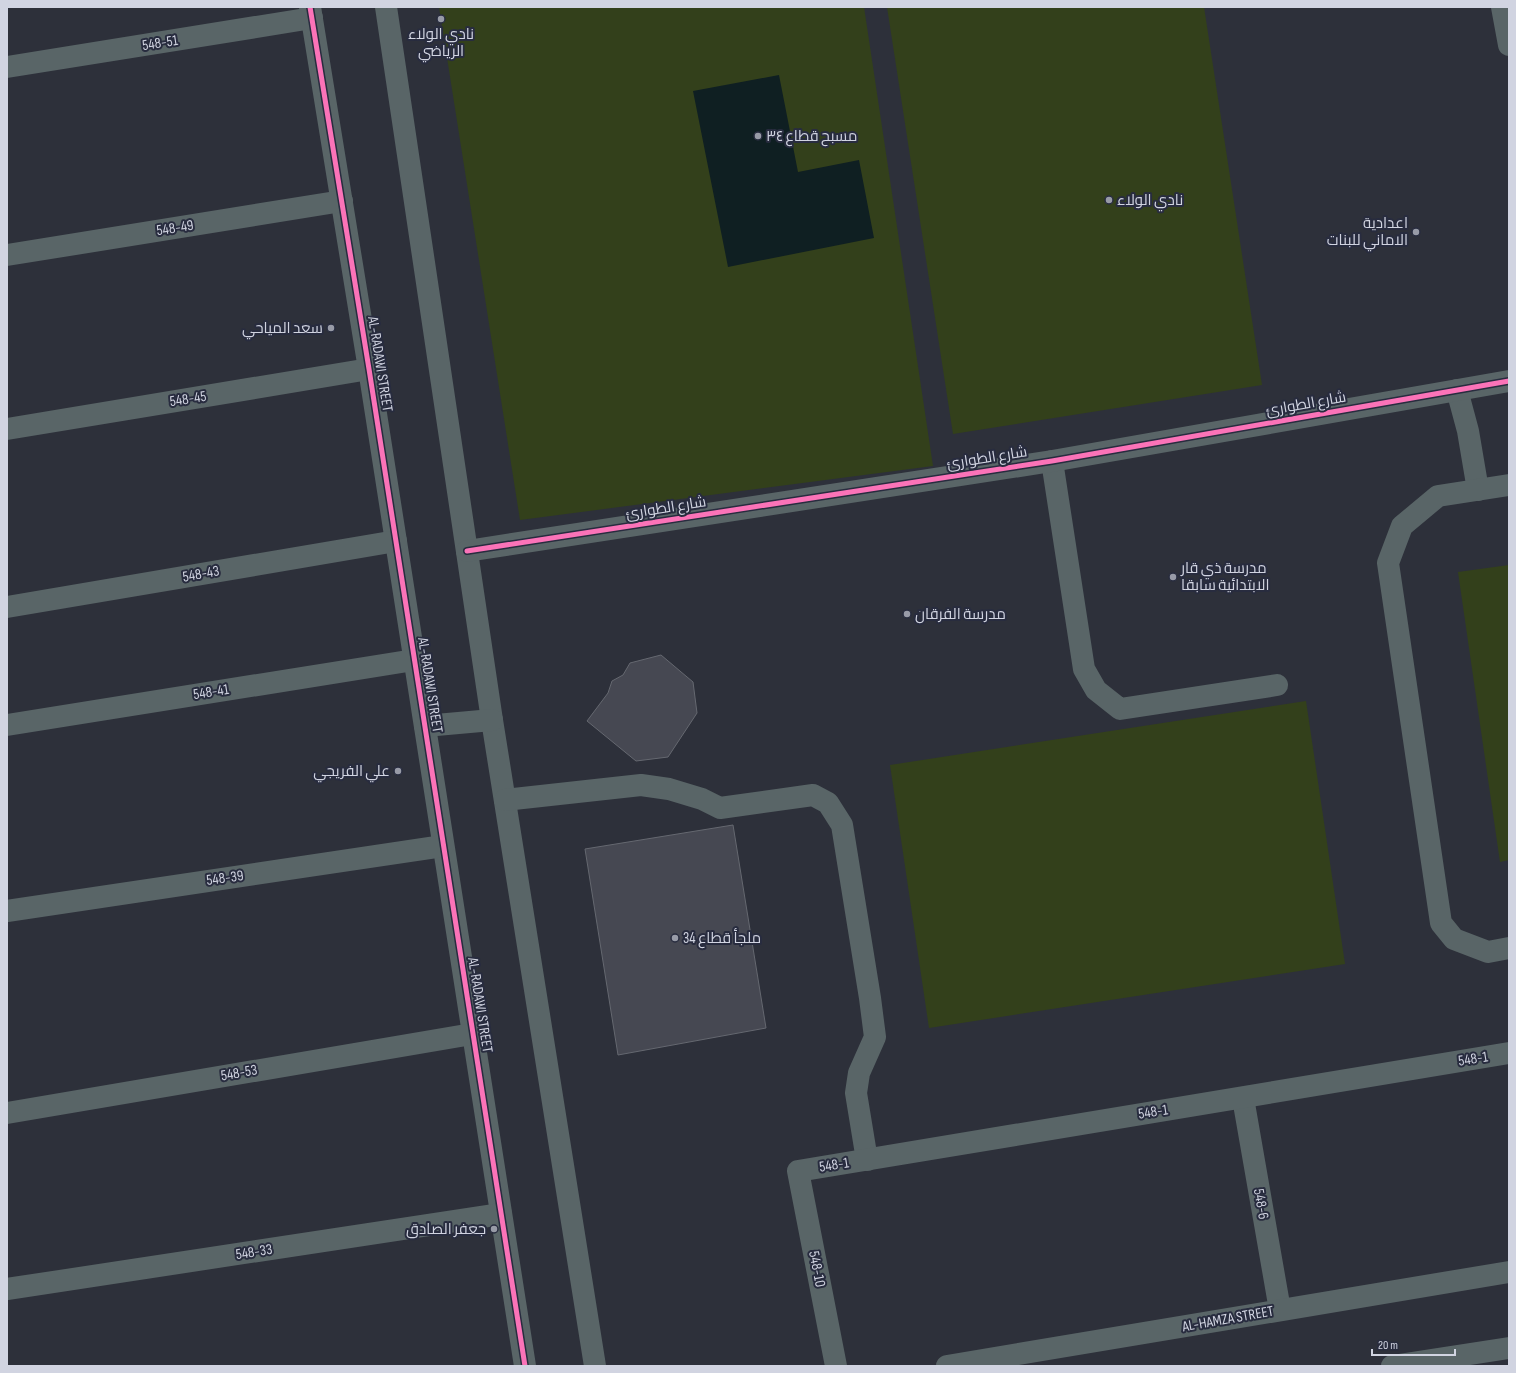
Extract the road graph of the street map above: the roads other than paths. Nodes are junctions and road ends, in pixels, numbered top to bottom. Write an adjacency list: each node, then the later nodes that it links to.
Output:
1 (386, 7): 16 (street)
2 (1502, 7): 4 (street)
3 (311, 13): 5 (street, 548-51); 6 (street, AL-RADAWI STREET)
4 (1509, 45)
5 (7, 67)
6 (342, 201): 7 (street, 548-49); 8 (street, AL-RADAWI STREET)
7 (7, 255)
8 (369, 369): 11 (street, 548-45); 15 (street, AL-RADAWI STREET)
9 (1509, 381): 10 (street, شارع الطوارئ)
10 (1457, 390): 12 (street, شارع الطوارئ); 14 (street)
11 (7, 429)
12 (1052, 461): 16 (street, شارع الطوارئ); 19 (street)
13 (1509, 485): 14 (street)
14 (1478, 490): 26 (street)
15 (396, 541): 17 (street, 548-43); 18 (street, AL-RADAWI STREET)
16 (467, 551): 20 (street)
17 (7, 607)
18 (414, 660): 21 (street, 548-41); 22 (street, AL-RADAWI STREET)
19 (1277, 685)
20 (492, 720): 22 (street); 23 (street)
21 (7, 725)
22 (425, 726): 24 (street, AL-RADAWI STREET)
23 (505, 800): 31 (street); 39 (street)
24 (443, 846): 25 (street, 548-39); 27 (street, AL-RADAWI STREET)
25 (7, 911)
26 (1509, 948)
27 (472, 1034): 30 (street, 548-53); 33 (street, AL-RADAWI STREET)
28 (1509, 1053): 29 (street, 548-1)
29 (1243, 1098): 31 (street, 548-1); 36 (street, 548-6)
30 (7, 1113)
31 (868, 1160): 32 (street, 548-1)
32 (798, 1171): 40 (street, 548-10)
33 (501, 1214): 35 (street, 548-33); 38 (street, AL-RADAWI STREET)
34 (1509, 1272): 36 (street, AL-HAMZA STREET)
35 (7, 1289)
36 (1280, 1310): 41 (street, AL-HAMZA STREET)
37 (1509, 1348): 42 (street)
38 (525, 1366)
39 (595, 1366)
40 (836, 1366)
41 (947, 1366)
42 (1392, 1366)

